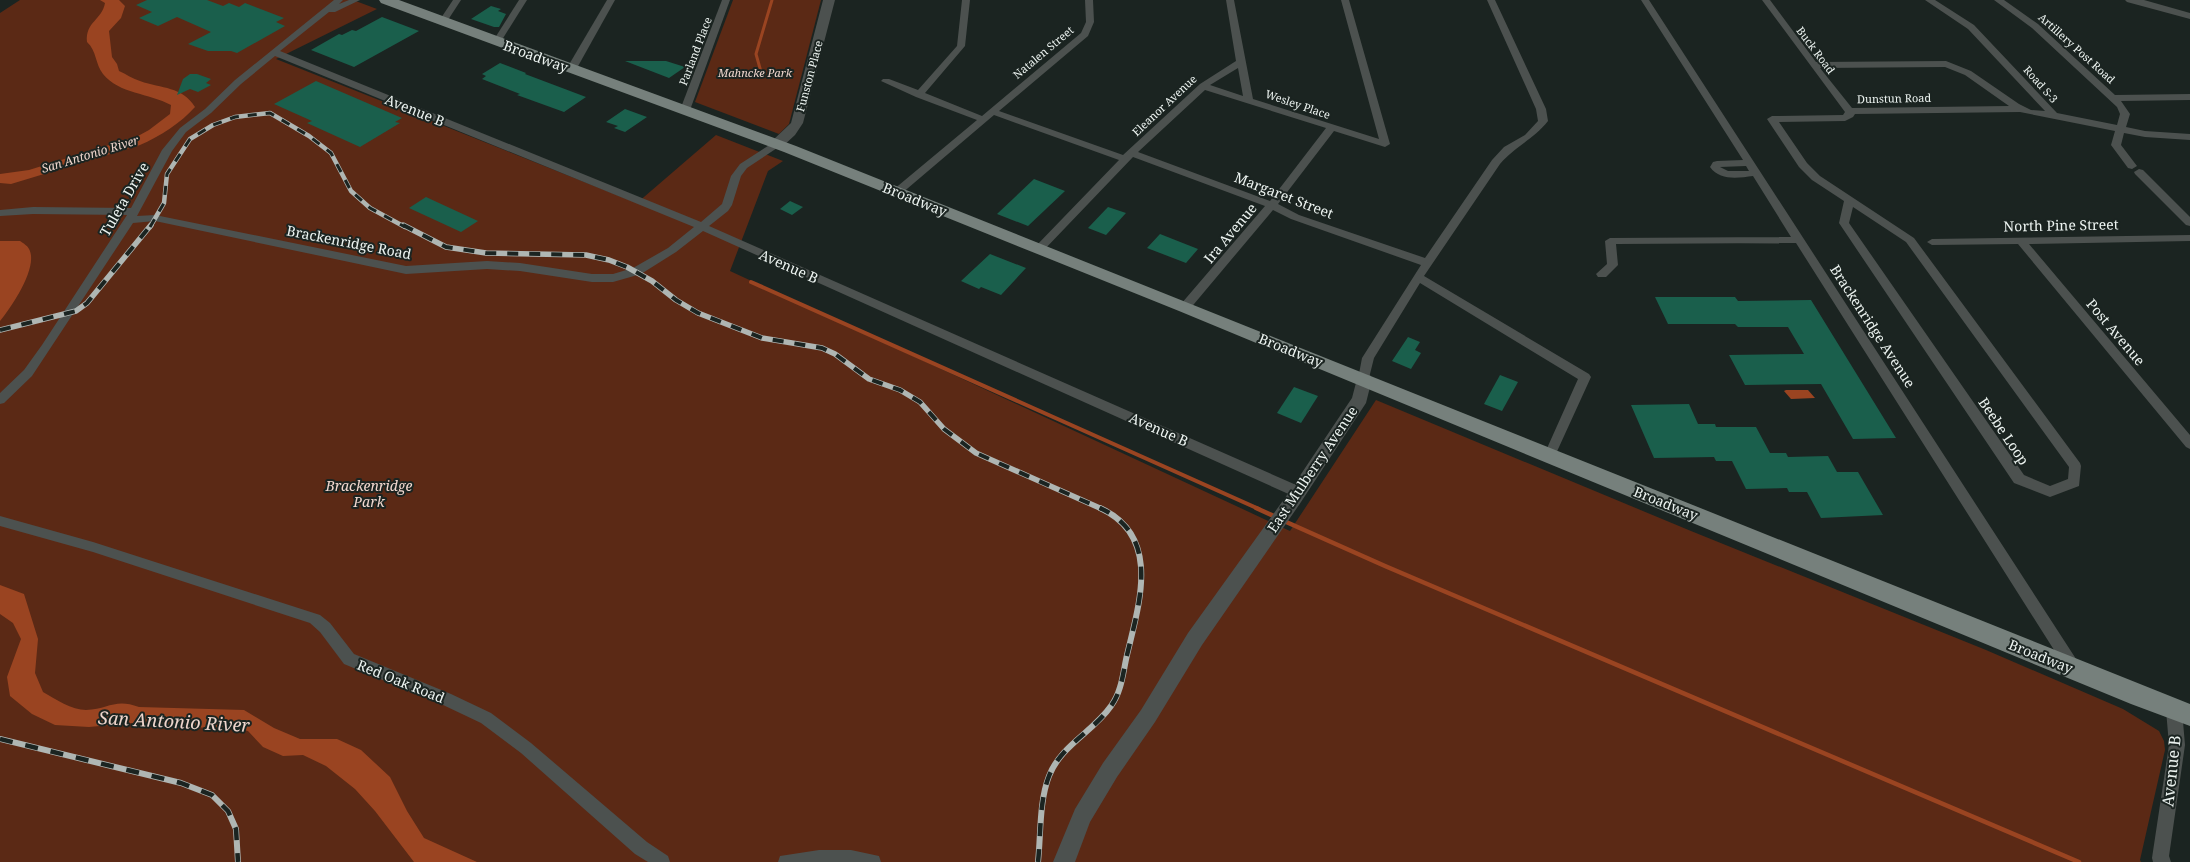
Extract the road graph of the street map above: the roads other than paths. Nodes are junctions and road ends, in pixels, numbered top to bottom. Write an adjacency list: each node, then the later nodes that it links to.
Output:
1 (339, 0): 19 (street, Tuleta Drive)
2 (356, 0): 19 (street, Tuleta Drive)
3 (386, 0): 21 (main road, Broadway)
4 (457, 0): 21 (street)
5 (523, 0): 22 (street)
6 (611, 0): 26 (street)
7 (726, 0): 34 (street, Parland Place)
8 (828, 0): 42 (street, Funston Place)
9 (966, 0): 29 (street)
10 (1090, 0): 35 (street, Natalen Street)
11 (1230, 0): 24 (street)
12 (1345, 0): 39 (street, Wesley Place)
13 (1491, 0): 56 (street, East Mulberry Avenue)
14 (1645, 0): 52 (street, Brackenridge Avenue)
15 (1766, 0): 25 (street, Buck Road)
16 (1929, 0): 37 (street, Road S-3)
17 (1998, 0): 31 (street, Artillery Post Road)
18 (2131, 0): 20 (street)
19 (320, 15): 23 (street, Tuleta Drive)
20 (2190, 16)
21 (443, 21): 22 (main road, Broadway)
22 (497, 42): 26 (main road, Broadway)
23 (274, 52): 48 (street, Tuleta Drive); 50 (street, Avenue B)
24 (1241, 62): 28 (street, Eleanor Avenue); 32 (street)
25 (1814, 65): 33 (street, Dunstun Road); 36 (street, Buck Road)
26 (572, 68): 34 (main road, Broadway)
27 (886, 81): 29 (street)
28 (1203, 86): 32 (street, Wesley Place); 43 (street, Eleanor Avenue)
29 (919, 95): 38 (street)
30 (2190, 97): 31 (street, Artillery Post Road)
31 (2113, 98): 40 (street, Artillery Post Road)
32 (1249, 100): 39 (street, Wesley Place)
33 (2022, 109): 36 (street, Dunstun Road); 37 (street, Dunstun Road)
34 (685, 110): 42 (main road, Broadway)
35 (991, 111): 38 (street, Natalen Street); 43 (street, Margaret Street)
36 (1850, 111): 45 (street, Dunstun Road)
37 (2054, 115): 40 (street, Road S-3)
38 (982, 119): 44 (street)
39 (1331, 128): 46 (street, Ira Avenue)
40 (2120, 129): 41 (street, Road S-3); 49 (street, Artillery Post Road)
41 (2190, 137)
42 (777, 144): 44 (main road, Broadway); 50 (street, Brackenridge Road)
43 (1128, 156): 46 (street, Margaret Street); 55 (street, Eleanor Avenue)
44 (897, 192): 55 (main road, Broadway)
45 (1850, 201): 45 (street, Beebe Loop)
46 (1272, 205): 56 (street, Margaret Street); 59 (street, Ira Avenue)
47 (0, 213): 48 (street, Brackenridge Road)
48 (132, 215): 50 (street, Brackenridge Road); 61 (street, Tuleta Drive)
49 (2190, 222)
50 (702, 226): 64 (street, Avenue B)
51 (2190, 238): 53 (street, North Pine Street)
52 (1799, 240): 57 (street); 66 (street, Brackenridge Avenue)
53 (2020, 240): 54 (street, North Pine Street); 62 (street, Post Avenue)
54 (1932, 242)
55 (1039, 248): 59 (main road, Broadway)
56 (1427, 263): 58 (street, East Mulberry Avenue)
57 (1602, 274)
58 (1418, 277): 60 (street, East Mulberry Avenue); 63 (street)
59 (1186, 307): 60 (main road, Broadway)
60 (1364, 380): 63 (main road, Broadway); 64 (street, East Mulberry Avenue)
61 (0, 400)
62 (2190, 444)
63 (1550, 455): 66 (main road, Broadway)
64 (1294, 498): 71 (street, East Mulberry Avenue)
65 (0, 521): 68 (street, Red Oak Road)
66 (2074, 669): 67 (main road, Broadway)
67 (2182, 712): 72 (street, Avenue B)
68 (662, 862)
69 (786, 862): 70 (street)
70 (874, 862)
71 (1064, 862)
72 (2163, 862)

